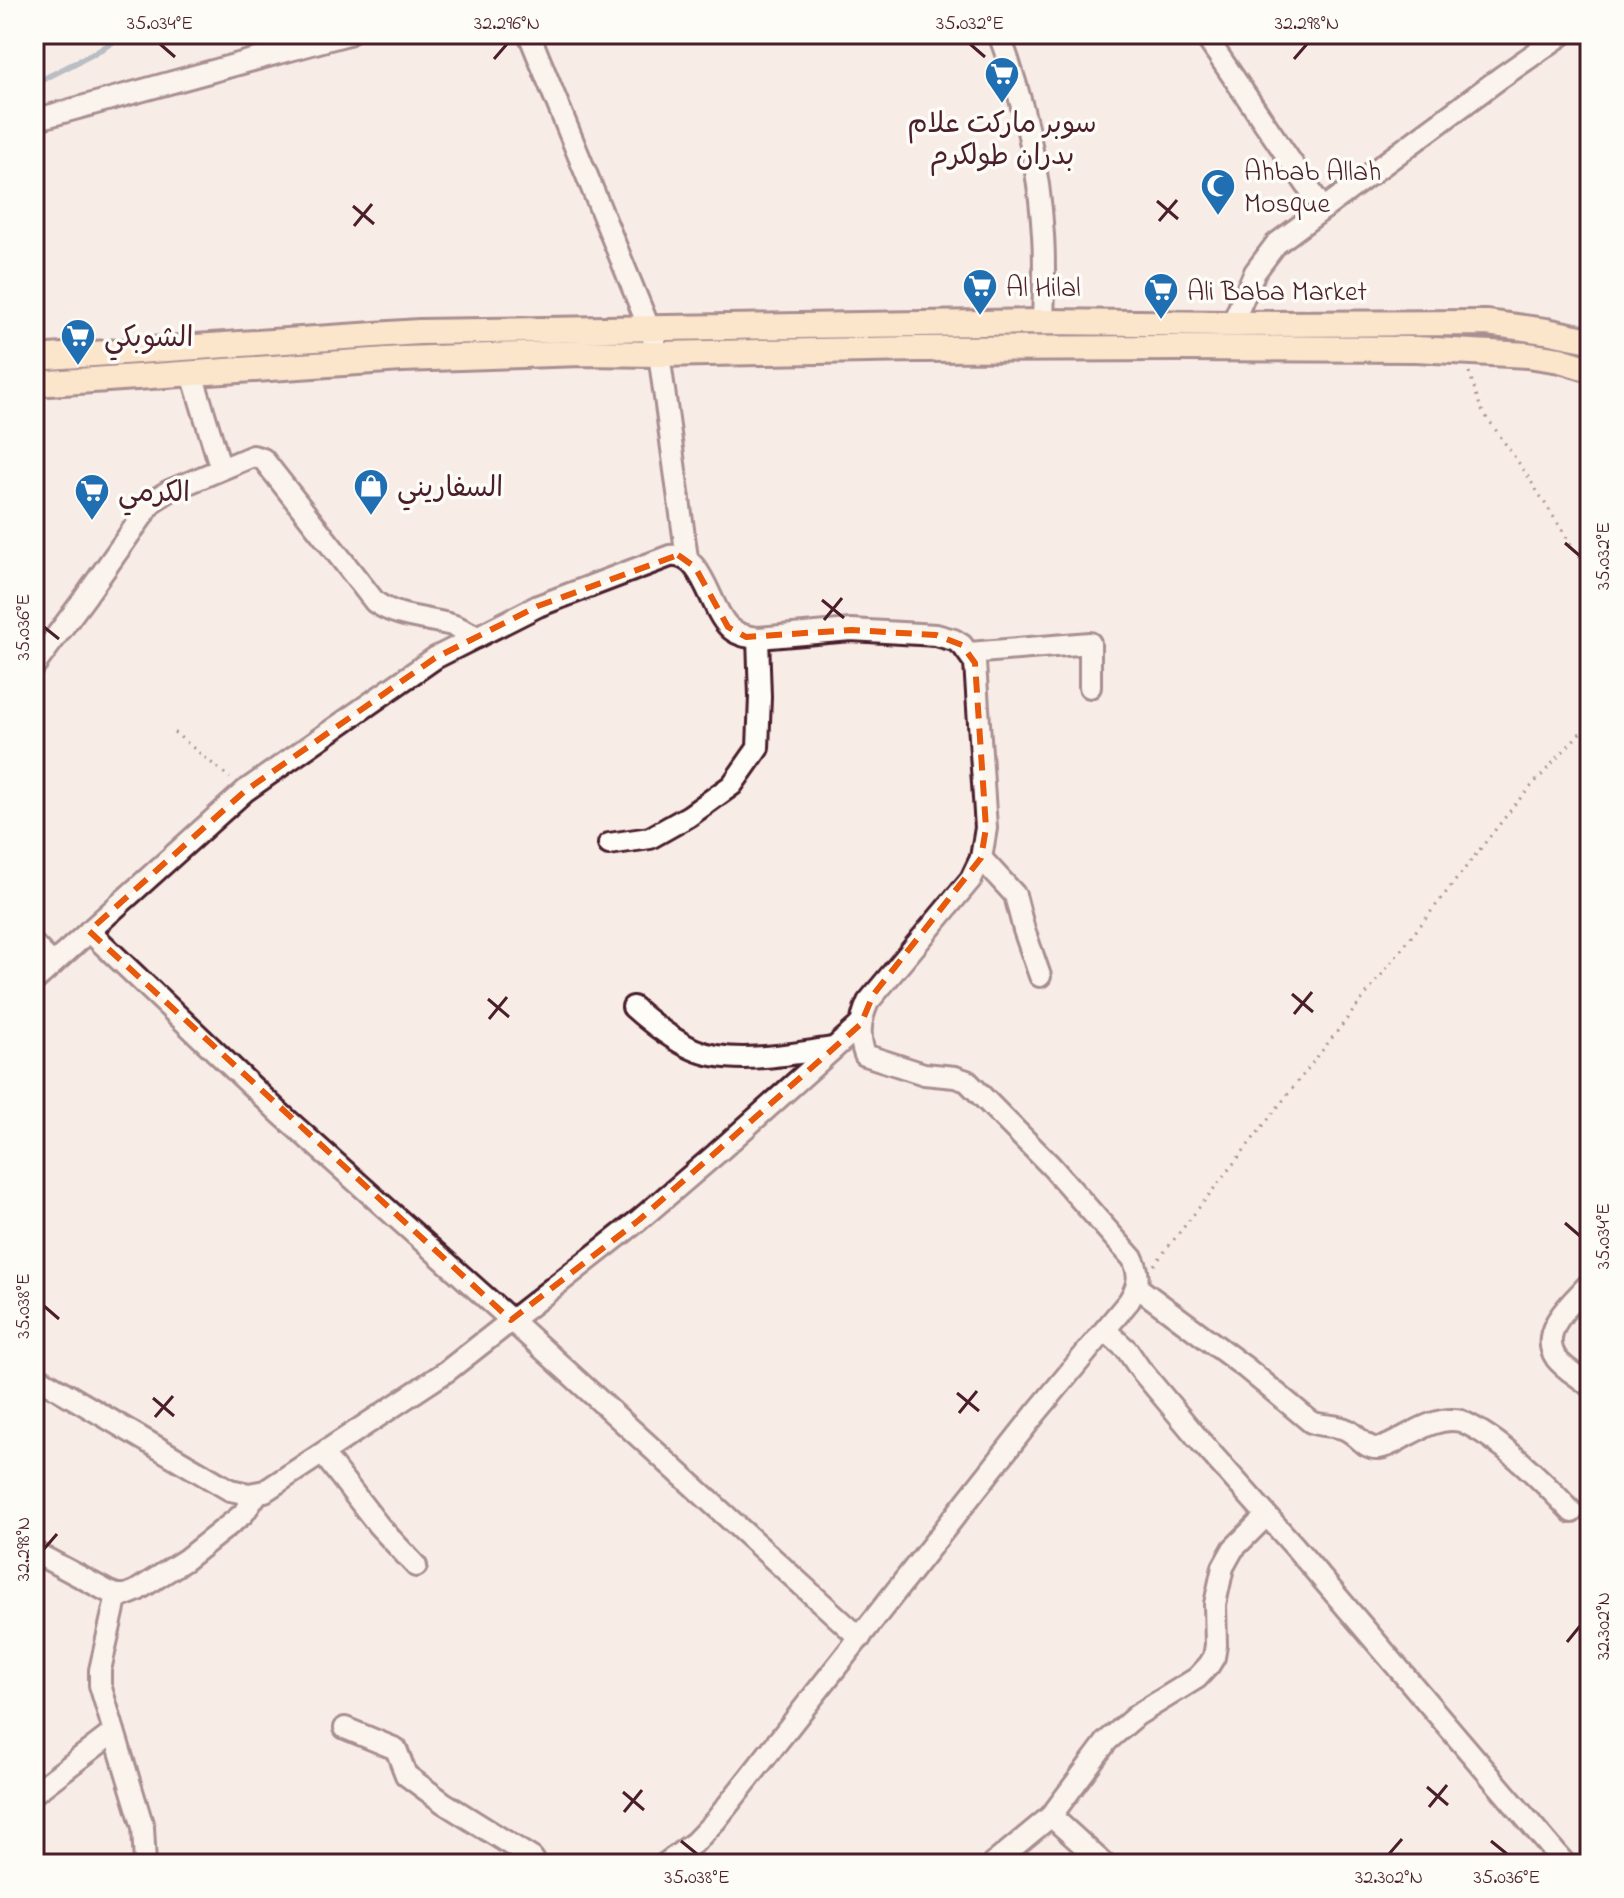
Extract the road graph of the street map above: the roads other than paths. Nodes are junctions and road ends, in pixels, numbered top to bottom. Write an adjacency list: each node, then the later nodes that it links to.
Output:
1 (348, 34): 6 (street)
2 (529, 34): 10 (street)
3 (999, 34): 8 (street)
4 (1204, 34): 7 (street)
5 (1563, 34): 7 (street)
6 (34, 120)
7 (1323, 209): 9 (street)
8 (1043, 322): 9 (main road); 10 (main road)
9 (1232, 324): 11 (main road)
10 (650, 330): 12 (street); 13 (main road)
11 (1590, 340)
12 (659, 354): 14 (main road); 15 (main road); 18 (street)
13 (34, 358)
14 (1590, 369)
15 (192, 374): 16 (main road); 17 (street)
16 (34, 384)
17 (221, 469): 19 (street); 22 (street)
18 (687, 558): 19 (street); 20 (street)
19 (477, 637): 26 (street)
20 (758, 638): 21 (street); 24 (street)
21 (969, 653): 23 (street); 25 (street)
22 (34, 666)
23 (1090, 687)
24 (609, 844)
25 (981, 858): 29 (street); 32 (street)
26 (89, 931): 28 (street); 36 (street)
27 (34, 945): 28 (street)
28 (53, 964): 30 (street)
29 (1040, 976)
30 (34, 981)
31 (633, 1007): 33 (street)
32 (861, 1024): 33 (street); 35 (street)
33 (834, 1048): 36 (street)
34 (1590, 1283): 39 (street)
35 (1137, 1287): 37 (street); 42 (street)
36 (511, 1320): 40 (street); 47 (street)
37 (1105, 1330): 43 (street); 47 (street)
38 (34, 1375): 41 (street)
39 (1590, 1386)
40 (323, 1454): 41 (street); 45 (street)
41 (257, 1494): 46 (street)
42 (1572, 1512)
43 (1266, 1516): 51 (street); 57 (street)
44 (34, 1552): 46 (street)
45 (416, 1566)
46 (117, 1595): 49 (street)
47 (860, 1638): 54 (street)
48 (345, 1728): 53 (street)
49 (114, 1732): 50 (street); 52 (street)
50 (34, 1793)
51 (1051, 1816): 55 (street); 56 (street)
52 (145, 1864)
53 (536, 1864)
54 (665, 1864)
55 (993, 1864)
56 (1104, 1864)
57 (1565, 1864)

